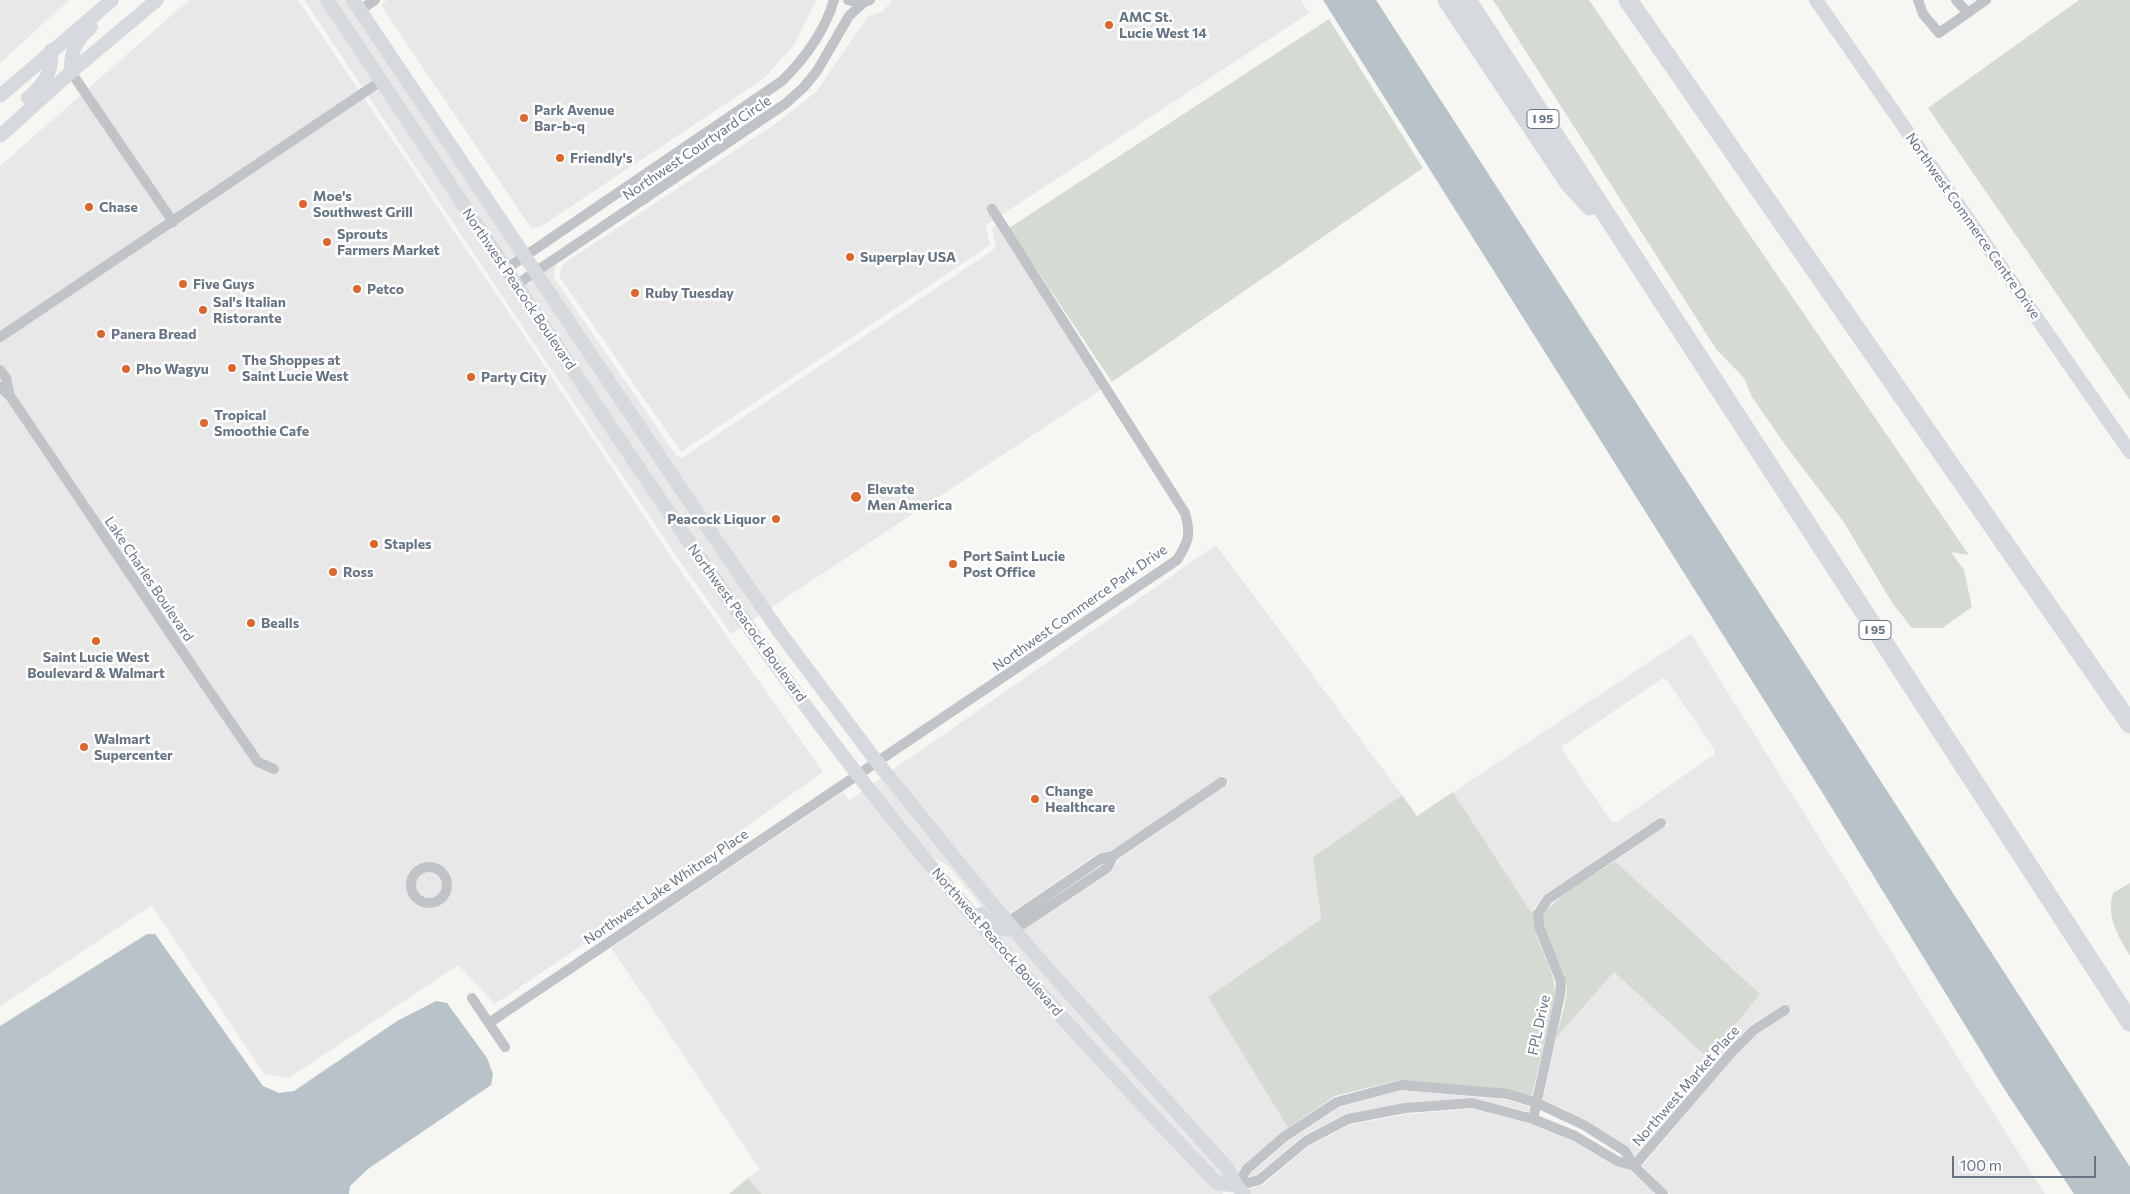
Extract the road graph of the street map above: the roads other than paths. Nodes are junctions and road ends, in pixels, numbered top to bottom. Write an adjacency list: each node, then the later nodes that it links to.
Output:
1 (112, 0): 19 (street)
2 (124, 0): 20 (street)
3 (157, 0): 20 (street)
4 (327, 0): 21 (street, Northwest Peacock Boulevard)
5 (375, 0): 17 (street)
6 (834, 0): 26 (street, Northwest Courtyard Circle)
7 (848, 0): 16 (street)
8 (1447, 0): 30 (highway)
9 (1466, 0): 30 (highway, I 95)
10 (1628, 0): 22 (highway)
11 (1644, 0): 22 (highway)
12 (1816, 0): 39 (street, Northwest Commerce Centre Drive)
13 (1918, 0): 18 (street)
14 (1956, 0): 18 (street)
15 (1986, 0): 18 (street)
16 (867, 1): 27 (street, Northwest Courtyard Circle)
17 (357, 5): 31 (street, Northwest Peacock Boulevard)
18 (1968, 13)
19 (51, 50): 23 (street); 24 (street)
20 (71, 72): 25 (street); 29 (street)
21 (381, 81): 29 (street); 32 (street, Northwest Peacock Boulevard)
22 (1689, 88): 40 (highway)
23 (0, 96)
24 (0, 124)
25 (0, 136)
26 (635, 183): 27 (street); 31 (street, Northwest Courtyard Circle)
27 (646, 199): 33 (street, Northwest Courtyard Circle)
28 (992, 209): 41 (street, Northwest Commerce Park Drive)
29 (173, 222): 35 (street)
30 (1620, 238): 50 (highway, I 95)
31 (524, 257): 32 (street, Northwest Courtyard Circle); 33 (street, Northwest Peacock Boulevard)
32 (506, 269): 34 (street, Northwest Peacock Boulevard)
33 (535, 272): 34 (street, Northwest Courtyard Circle); 41 (street, Northwest Peacock Boulevard)
34 (516, 285): 43 (street, Northwest Peacock Boulevard)
35 (0, 337)
36 (0, 370): 38 (street)
37 (0, 387): 38 (street)
38 (10, 396): 42 (street, Lake Charles Boulevard)
39 (2130, 452)
40 (2130, 724)
41 (877, 762): 43 (street, Northwest Commerce Park Drive); 47 (street, Northwest Peacock Boulevard)
42 (274, 769)
43 (858, 775): 46 (street, Northwest Peacock Boulevard); 51 (street, Northwest Lake Whitney Place)
44 (1222, 782): 47 (street)
45 (1661, 823): 53 (street, FPL Drive)
46 (927, 859): 47 (street); 56 (street, Northwest Peacock Boulevard)
47 (1011, 926): 56 (street, Northwest Peacock Boulevard)
48 (472, 998): 51 (street)
49 (1785, 1010): 55 (street, Northwest Market Place)
50 (2130, 1022)
51 (489, 1023): 52 (street)
52 (505, 1047)
53 (1536, 1103): 54 (street, FPL Drive); 55 (street); 56 (street)
54 (1533, 1119): 55 (street); 56 (street)
55 (1634, 1166): 57 (street)
56 (1237, 1192)
57 (1663, 1194)

